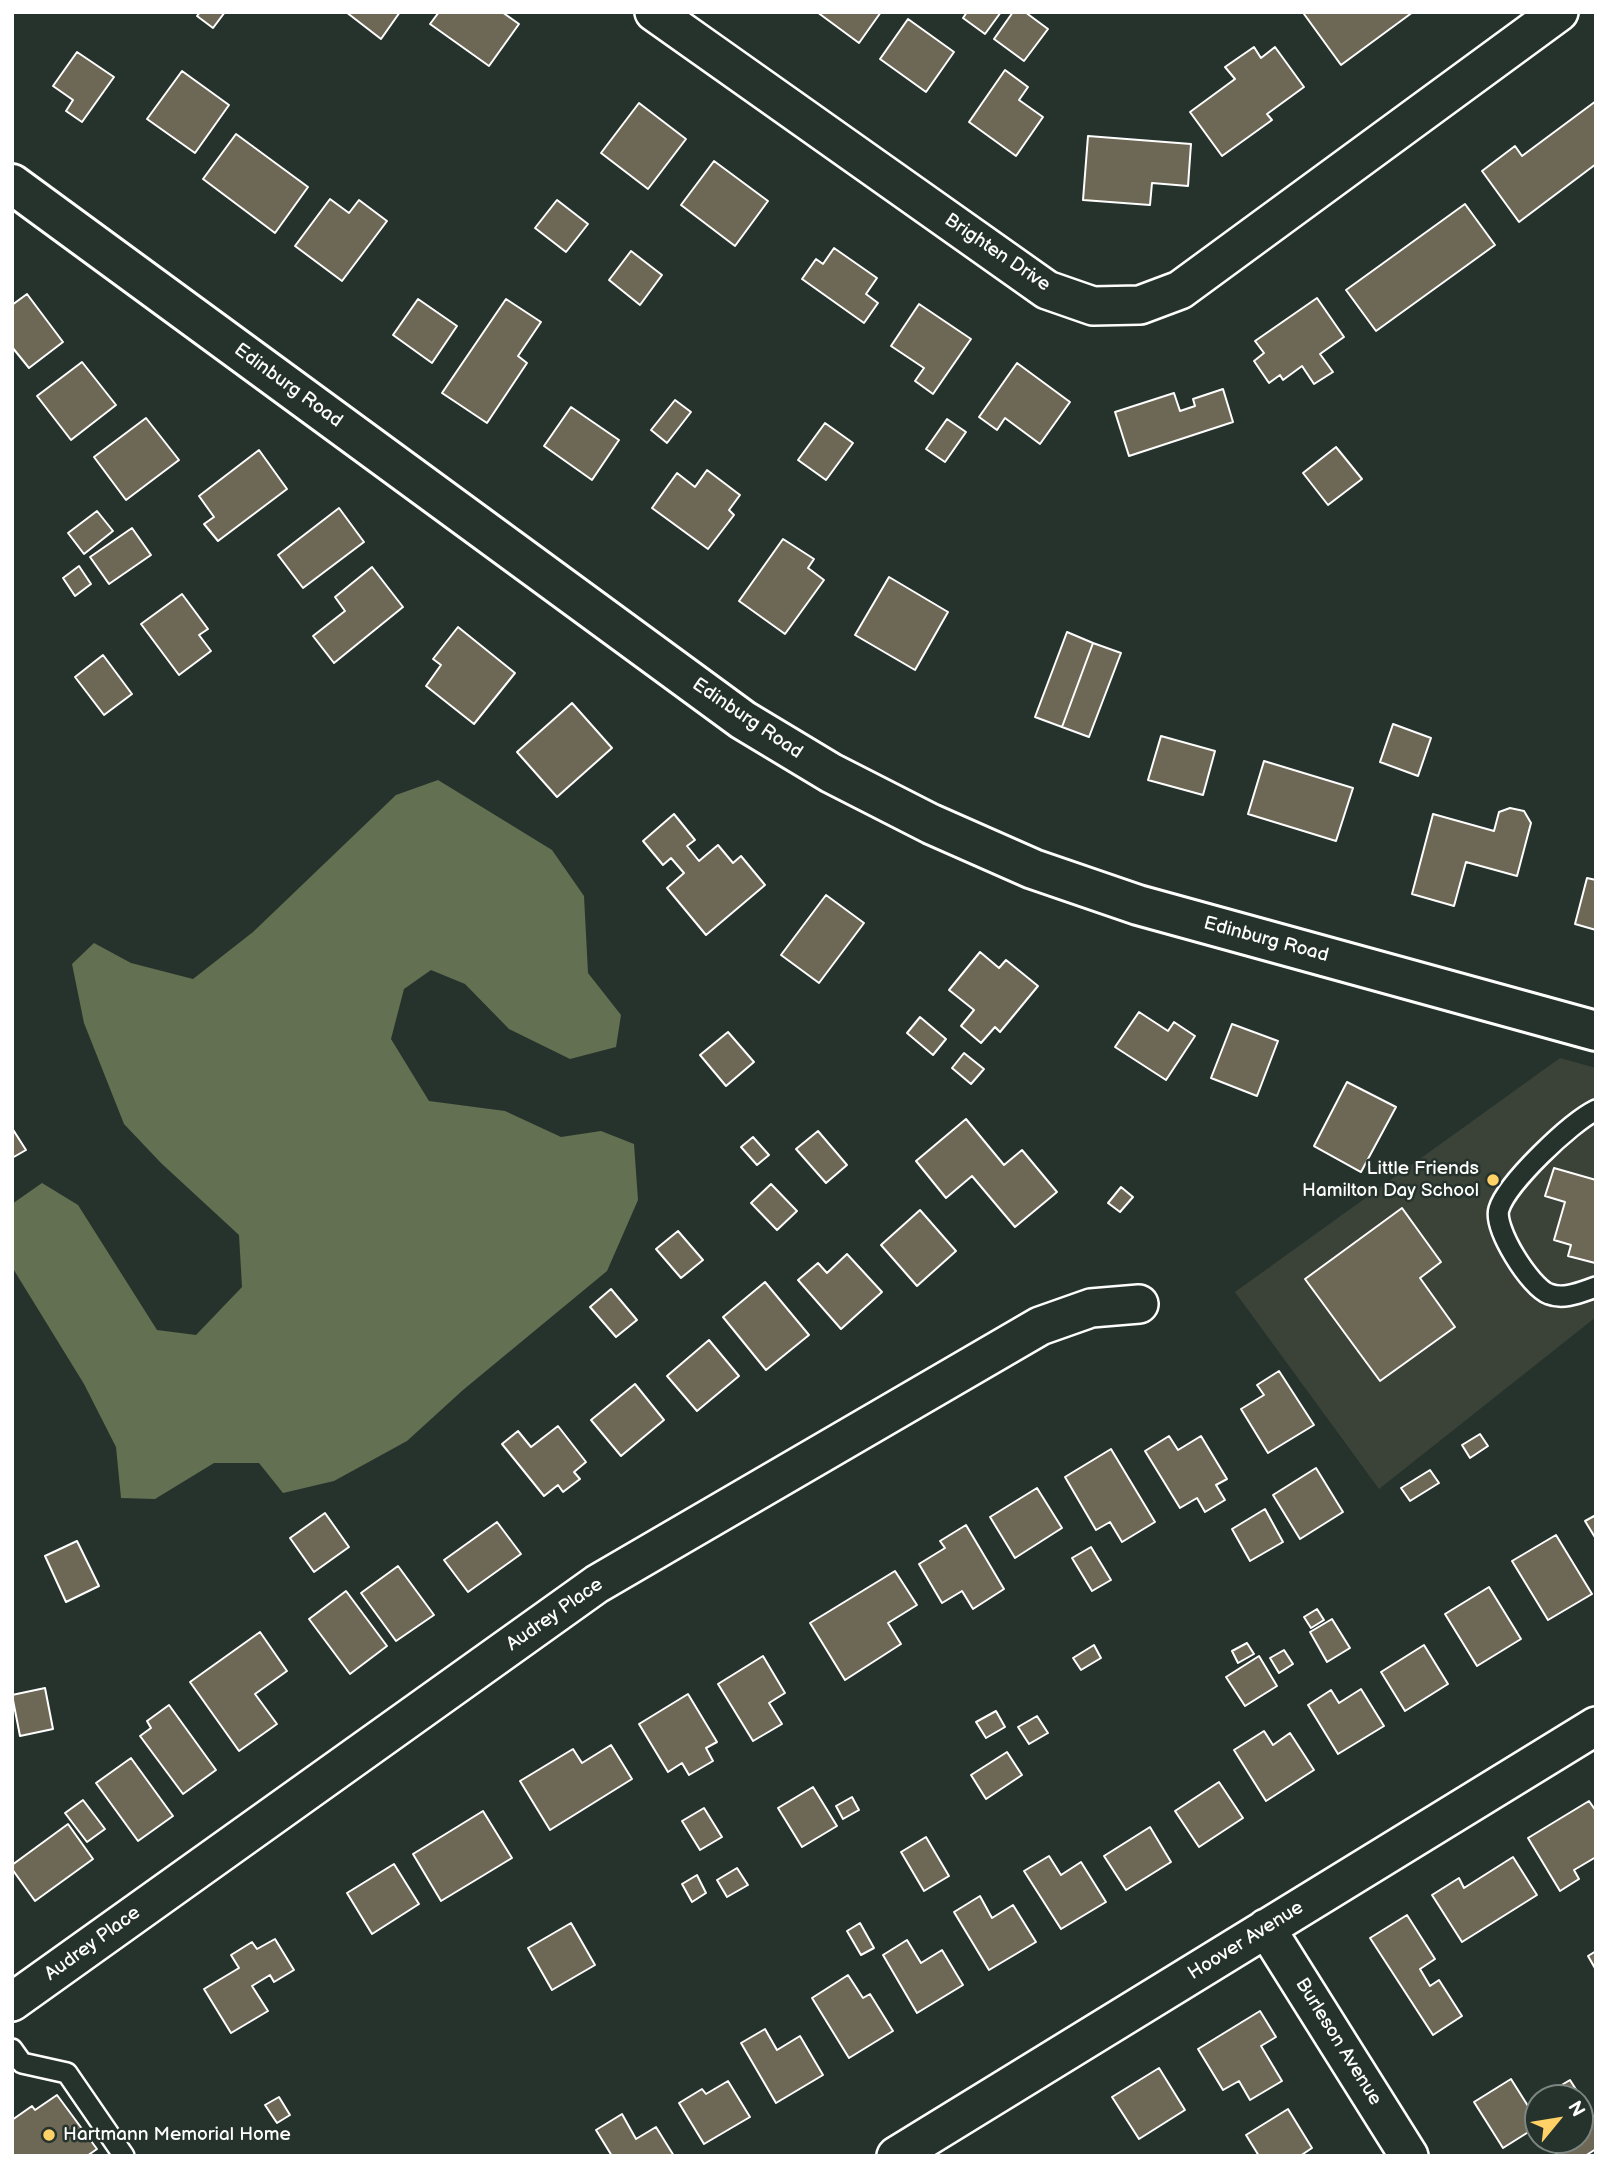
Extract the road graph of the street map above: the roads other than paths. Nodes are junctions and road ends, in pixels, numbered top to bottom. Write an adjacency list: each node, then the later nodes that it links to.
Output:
1 (654, 12): 2 (street, Brighten Drive)
2 (1559, 12)
3 (12, 184): 4 (main road, Edinburg Road)
4 (1596, 1031)
5 (1596, 1111): 6 (lane)
6 (1596, 1287)
7 (1139, 1304): 10 (street, Audrey Place)
8 (1596, 1726): 9 (street, Hoover Avenue)
9 (1266, 1928): 13 (street, Hoover Avenue); 14 (street, Burleson Avenue)
10 (12, 2002)
11 (12, 2049): 12 (lane)
12 (124, 2156)
13 (896, 2156)
14 (1409, 2156)

